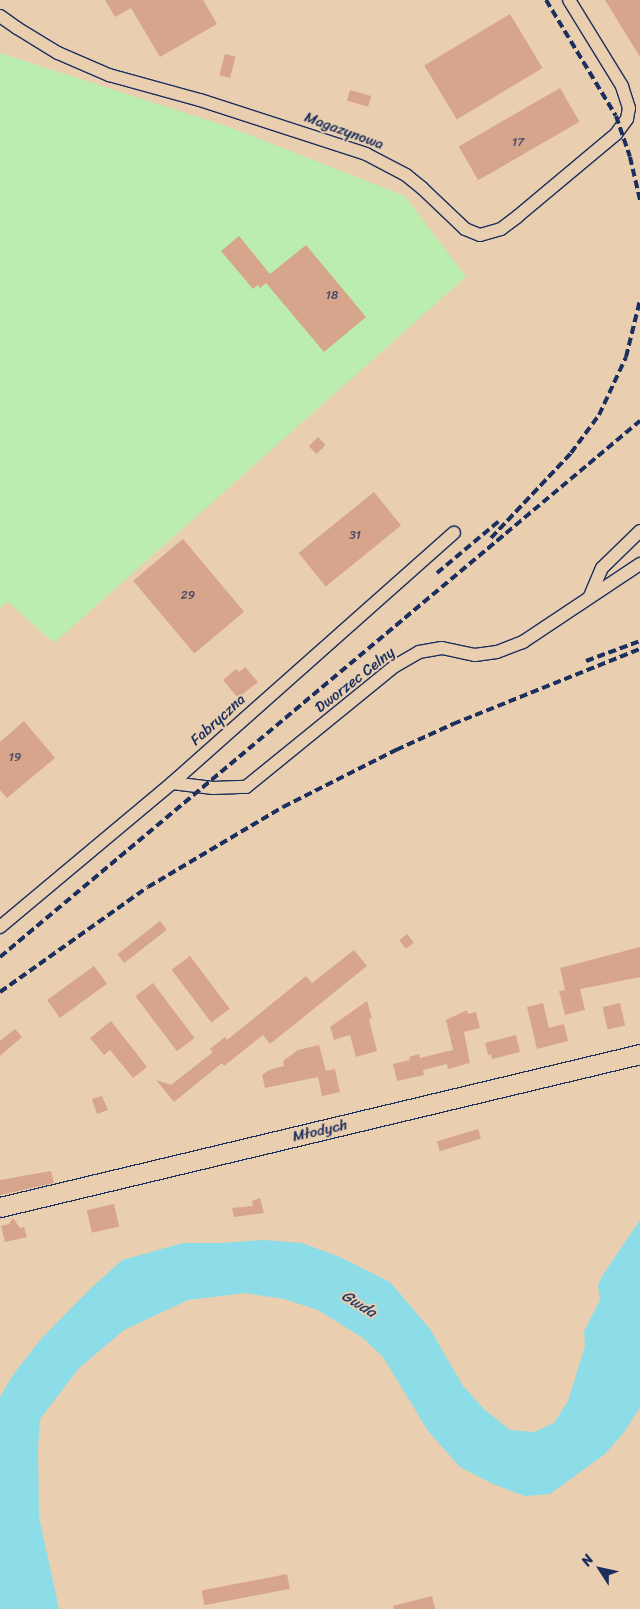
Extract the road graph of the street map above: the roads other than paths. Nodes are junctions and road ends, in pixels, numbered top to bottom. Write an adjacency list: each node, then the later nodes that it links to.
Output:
1 (569, 0): 2 (street, Magazynowa)
2 (0, 16)
3 (640, 531): 6 (street)
4 (454, 533): 7 (street, Fabryczna)
5 (640, 564): 6 (street, Dworzec Celny)
6 (590, 596): 7 (street, Dworzec Celny)
7 (172, 782): 8 (street, Fabryczna)
8 (0, 927)
9 (640, 1054): 10 (street, Młodych)
10 (0, 1207)

